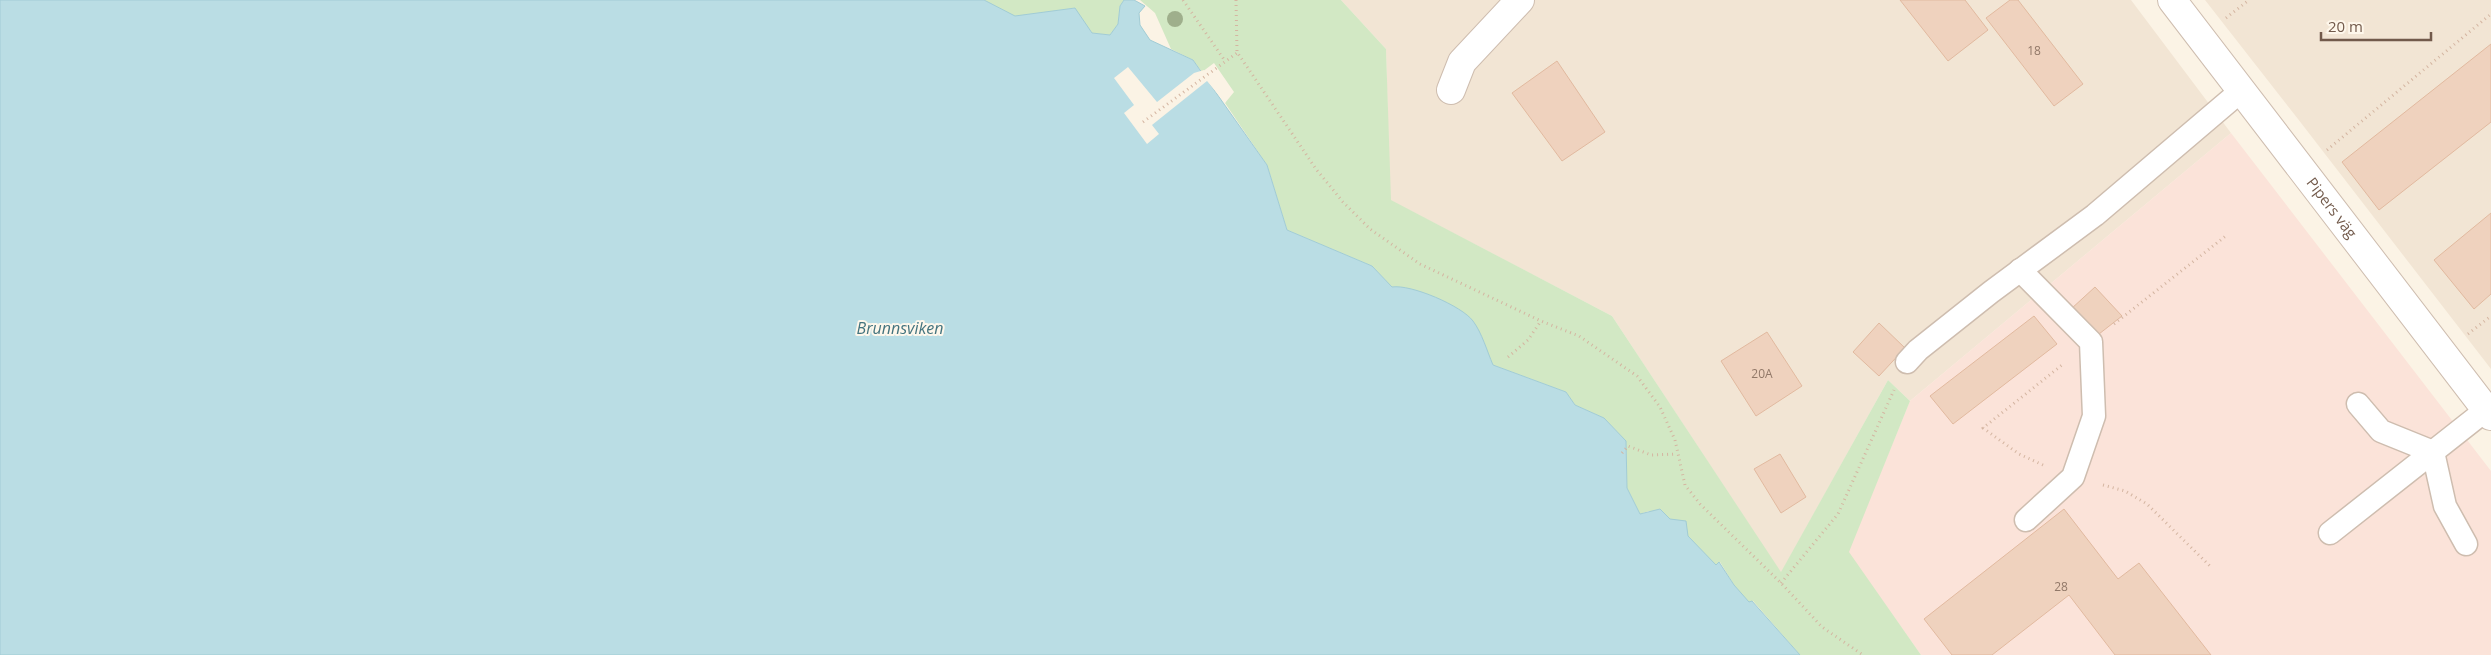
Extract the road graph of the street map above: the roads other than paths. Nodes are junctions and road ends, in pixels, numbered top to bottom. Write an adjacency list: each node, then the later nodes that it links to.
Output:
1 (1520, 0): 3 (street)
2 (2172, 0): 4 (street, Pipers väg)
3 (1452, 90)
4 (2242, 90): 5 (lane); 8 (street, Pipers väg)
5 (2020, 270): 6 (lane); 10 (lane)
6 (1907, 362)
7 (2358, 404): 9 (lane)
8 (2489, 413): 9 (lane)
9 (2432, 452): 11 (lane); 12 (lane)
10 (2026, 520)
11 (2330, 533)
12 (2466, 544)

